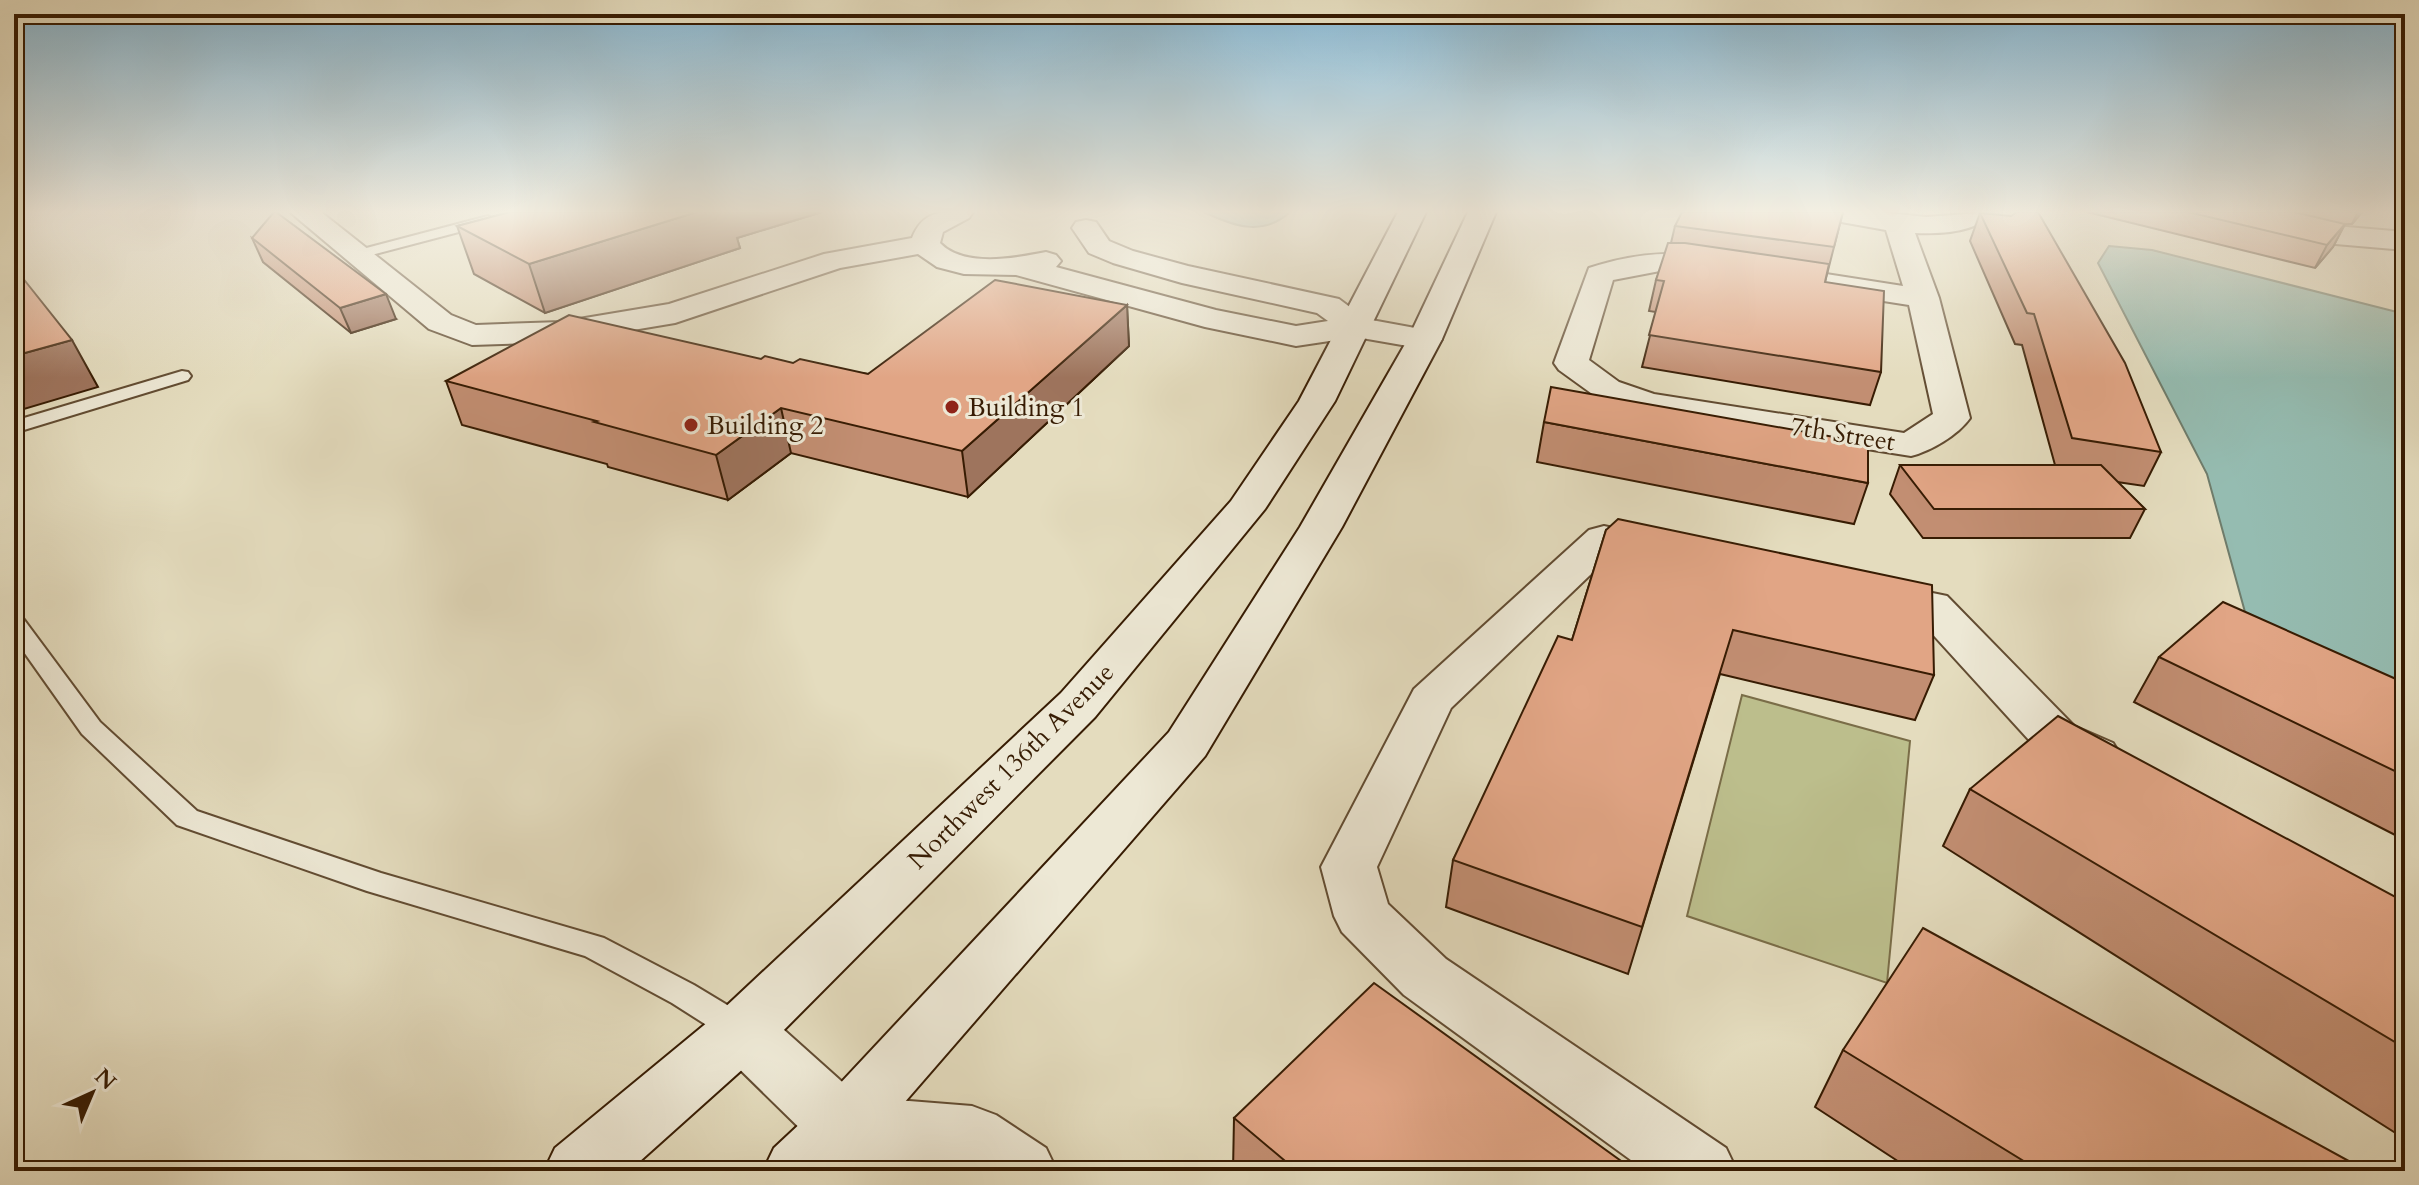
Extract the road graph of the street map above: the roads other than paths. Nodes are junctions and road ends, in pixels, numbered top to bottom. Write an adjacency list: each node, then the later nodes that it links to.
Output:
1 (376, 267): 2 (street)
2 (812, 267)
3 (1023, 267): 13 (street)
4 (1159, 267): 13 (street)
5 (1385, 267): 13 (street, Northwest 136th Avenue)
6 (1457, 267): 14 (street)
7 (1620, 267): 12 (street, 7th Street)
8 (1718, 267): 10 (street, 7th Street)
9 (1912, 267): 12 (street)
10 (1753, 273)
11 (1798, 279): 12 (street)
12 (1923, 298)
13 (1356, 327): 14 (street); 21 (street, Northwest 136th Avenue)
14 (1425, 339): 22 (street)
15 (182, 376): 16 (lane)
16 (14, 427)
17 (1698, 558): 25 (street)
18 (1838, 587): 20 (street)
19 (14, 622): 21 (lane)
20 (2140, 777)
21 (742, 1031): 22 (street); 23 (street, Northwest 136th Avenue)
22 (835, 1156): 24 (street)
23 (579, 1171)
24 (1022, 1171)
25 (1702, 1171)

